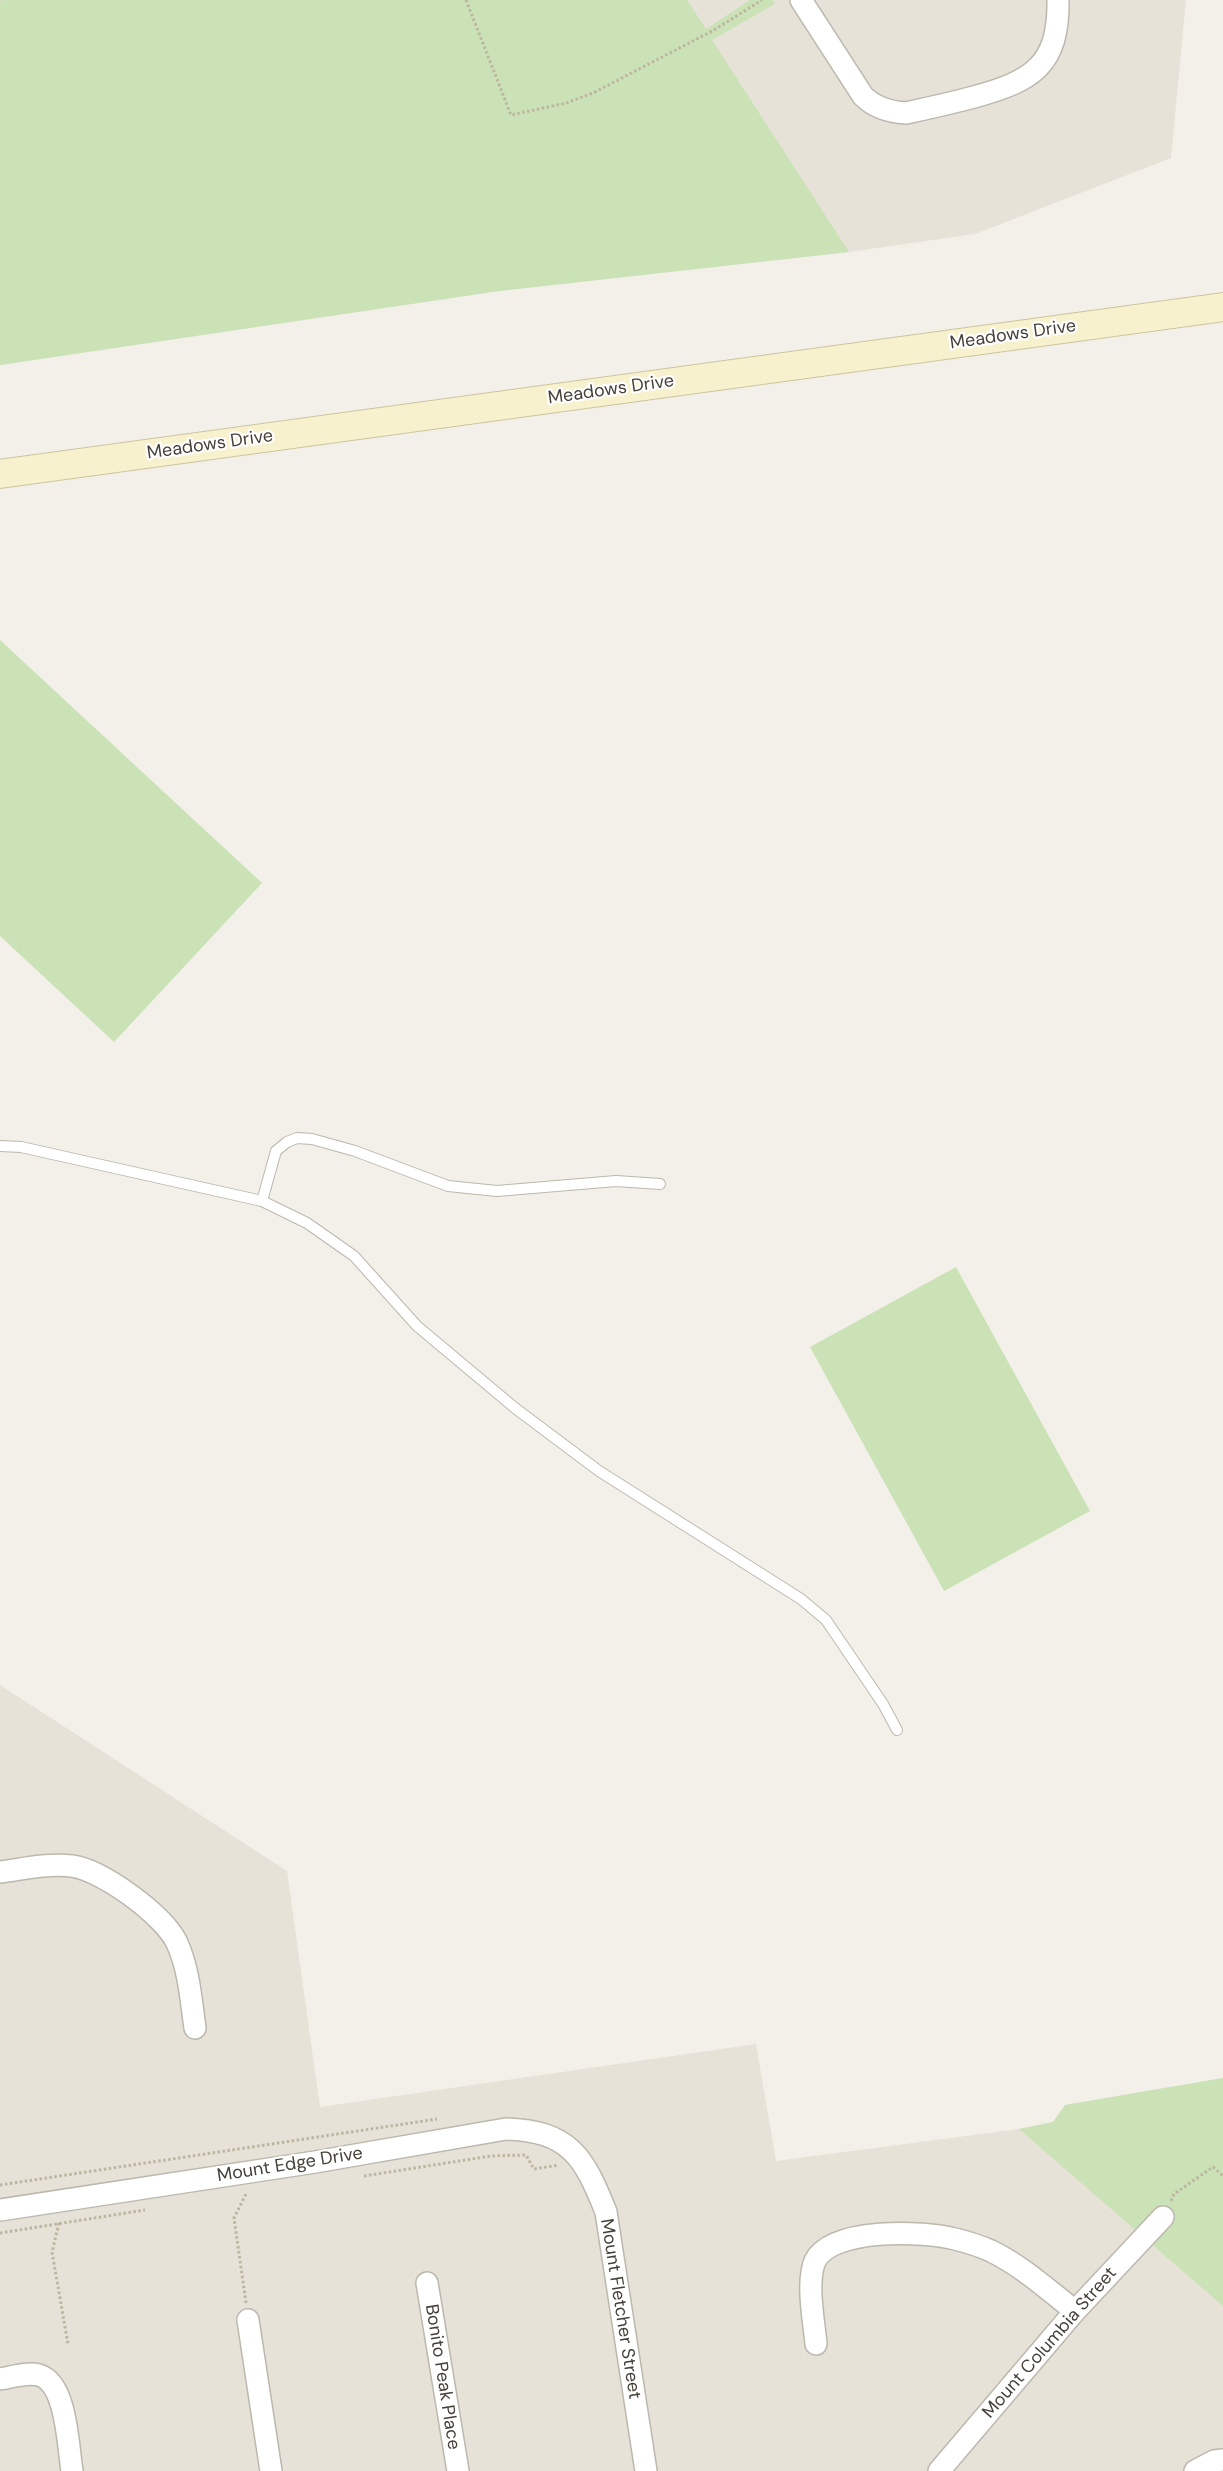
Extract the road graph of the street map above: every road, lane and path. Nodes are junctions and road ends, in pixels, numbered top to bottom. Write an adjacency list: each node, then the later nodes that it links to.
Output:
1 (466, 0): 2 (path)
2 (762, 0)
3 (800, 0): 4 (street)
4 (1058, 0)
5 (1223, 307): 6 (street, Meadows Drive)
6 (0, 474)
7 (0, 1146): 9 (lane)
8 (660, 1184): 9 (lane)
9 (262, 1201): 10 (lane)
10 (897, 1730)
11 (0, 1872): 12 (street)
12 (195, 2028)
13 (440, 2118): 17 (path)
14 (578, 2157): 16 (path); 21 (street, Mount Edge Drive); 36 (street, Mount Fletcher Street)
15 (1223, 2176): 23 (path)
16 (354, 2177)
17 (0, 2185)
18 (256, 2193): 19 (path)
19 (246, 2194): 20 (path); 28 (path)
20 (236, 2196)
21 (0, 2210)
22 (148, 2210): 24 (path)
23 (1164, 2217): 27 (street, Mount Columbia Street)
24 (60, 2224): 25 (path); 29 (path)
25 (0, 2233)
26 (427, 2283): 35 (street, Bonito Peak Place)
27 (1075, 2311): 30 (street); 37 (street, Mount Columbia Street)
28 (248, 2320): 34 (street)
29 (68, 2344)
30 (816, 2344)
31 (0, 2379): 33 (street)
32 (1223, 2460): 38 (street)
33 (72, 2471)
34 (271, 2471)
35 (458, 2471)
36 (646, 2471)
37 (939, 2471)
38 (1195, 2471)

